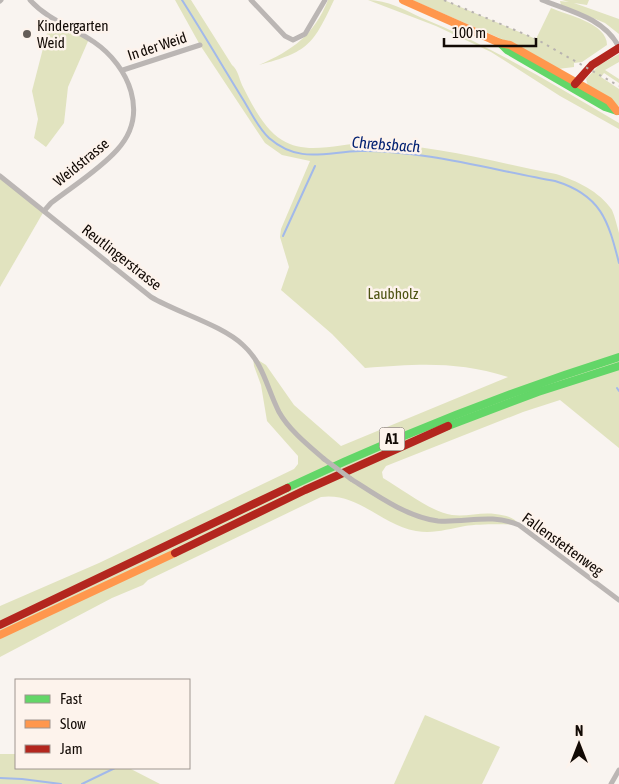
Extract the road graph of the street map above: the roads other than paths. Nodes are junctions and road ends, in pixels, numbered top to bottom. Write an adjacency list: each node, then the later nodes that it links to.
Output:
1 (30, 0): 9 (street, Weidstrasse)
2 (251, 0): 3 (street)
3 (325, 0)
4 (403, 0): 10 (main road)
5 (542, 0): 6 (street)
6 (554, 2): 8 (street)
7 (200, 45): 9 (street, In der Weid)
8 (619, 48): 10 (main road)
9 (123, 70): 13 (street, Weidstrasse)
10 (575, 84): 11 (main road)
11 (618, 111)
12 (0, 176): 13 (street, Reutlingerstrasse)
13 (44, 211): 14 (street, Reutlingerstrasse)
14 (239, 341): 17 (street, Fallenstettenweg, bridge)
15 (619, 357): 18 (main road, A1)
16 (619, 366): 21 (main road, A1)
17 (619, 600)
18 (24, 614): 19 (main road, A1); 20 (main road, A1)
19 (0, 620)
20 (0, 625)
21 (0, 636)
22 (619, 770): 23 (street)
23 (611, 784)

